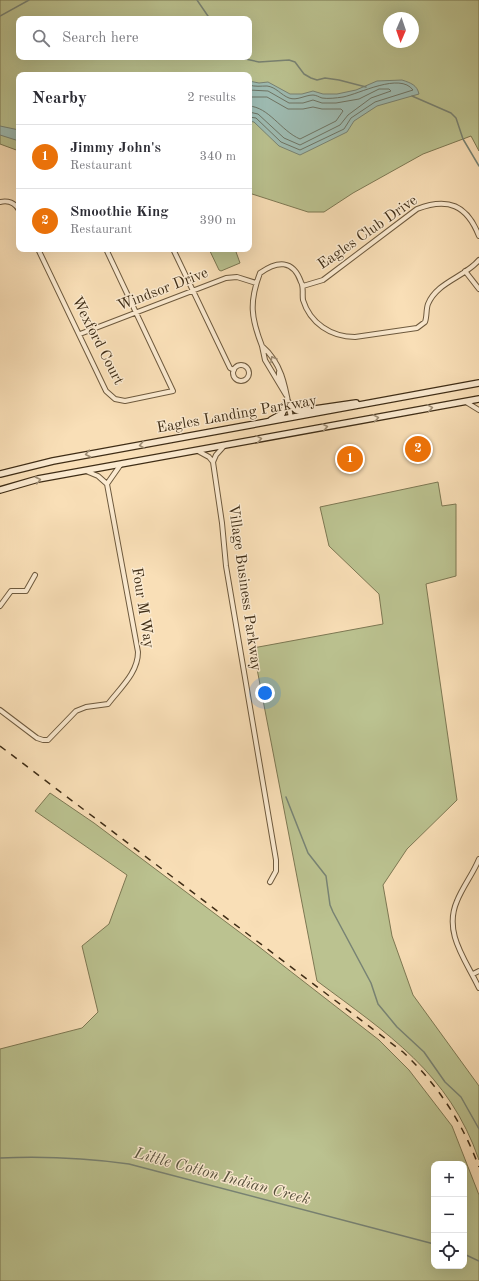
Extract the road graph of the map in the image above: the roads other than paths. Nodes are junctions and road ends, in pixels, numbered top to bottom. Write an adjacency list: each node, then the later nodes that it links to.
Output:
1 (0, 202): 2 (street)
2 (16, 206)
3 (479, 236): 10 (street, Eagles Club Drive)
4 (39, 252): 14 (street, Wexford Court)
5 (107, 252): 13 (street)
6 (174, 252): 12 (street)
7 (479, 260): 8 (street)
8 (465, 271): 10 (street); 11 (street)
9 (256, 283): 10 (street); 12 (street, Windsor Drive); 15 (street)
10 (303, 286)
11 (479, 289)
12 (192, 291): 13 (street, Windsor Drive); 16 (street)
13 (136, 313): 14 (street, Windsor Drive); 14 (street, Wexford Court)
14 (80, 334)
15 (262, 346): 18 (street); 18 (street, one-way to 15)
16 (234, 370)
17 (479, 383): 21 (main road, Eagles Landing Parkway)
18 (287, 397): 21 (main road); 23 (street); 24 (main road)
19 (479, 399): 20 (main road, Eagles Landing Parkway)
20 (466, 401): 22 (street); 25 (main road, Eagles Landing Parkway, one-way to 20)
21 (374, 402): 23 (main road, Eagles Landing Parkway)
22 (479, 410)
23 (291, 418): 24 (main road, Eagles Landing Parkway)
24 (264, 423): 30 (main road, Eagles Landing Parkway, one-way to 30)
25 (225, 445): 26 (main road, Eagles Landing Parkway); 27 (street)
26 (196, 450): 27 (street); 28 (main road, Eagles Landing Parkway)
27 (213, 462): 37 (street, Village Business Parkway)
28 (121, 464): 29 (main road, Eagles Landing Parkway); 31 (street)
29 (86, 470): 31 (street); 32 (main road, Eagles Landing Parkway, one-way to 29)
30 (0, 474)
31 (108, 484): 35 (street, Four M Way)
32 (0, 490)
33 (35, 575): 34 (street)
34 (0, 606)
35 (0, 710)
36 (479, 859): 39 (street)
37 (270, 882)
38 (479, 971): 39 (street)
39 (473, 974): 40 (street)
40 (479, 988)

